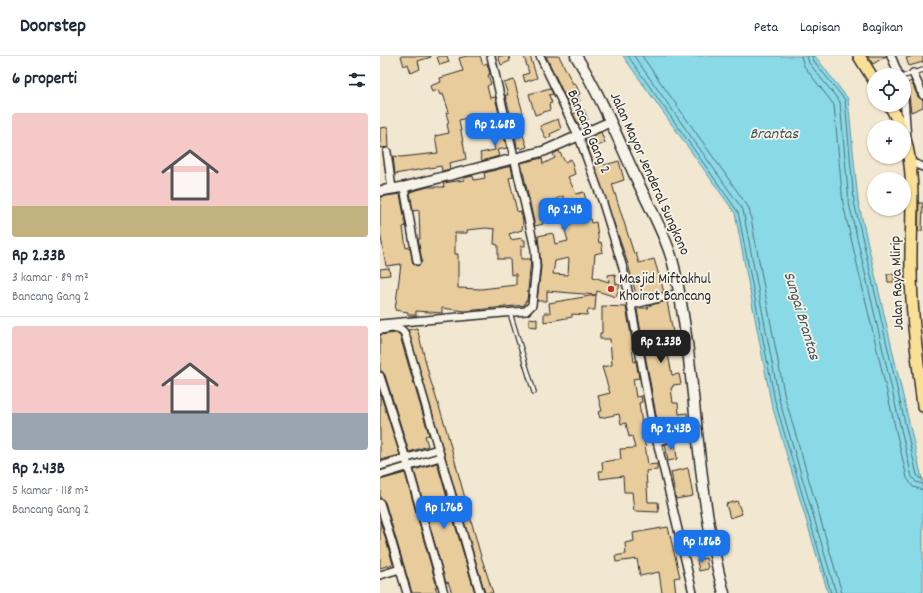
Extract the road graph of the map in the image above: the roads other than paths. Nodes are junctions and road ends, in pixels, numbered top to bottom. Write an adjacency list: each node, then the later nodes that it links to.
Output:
1 (491, 56): 14 (street)
2 (540, 56): 12 (street, Bancang Gang 2)
3 (576, 56): 11 (main road, Jalan Mayor Jenderal Sungkono)
4 (859, 56): 7 (main road)
5 (891, 56): 6 (street)
6 (896, 68)
7 (867, 69)
8 (923, 70): 9 (lane)
9 (913, 73): 10 (street)
10 (923, 95)
11 (610, 122): 12 (street); 22 (main road, Jalan Mayor Jenderal Sungkono)
12 (579, 137): 14 (street); 23 (street, Bancang Gang 2)
13 (387, 152): 19 (street)
14 (515, 159): 18 (street); 24 (street)
15 (911, 162): 17 (street)
16 (910, 164): 27 (main road, Jalan Raya Mlirip)
17 (923, 167)
18 (404, 187): 19 (street); 21 (street)
19 (392, 189): 20 (street)
20 (380, 191)
21 (418, 261)
22 (679, 293): 23 (street); 32 (main road, Jalan Mayor Jenderal Sungkono)
23 (631, 305): 33 (street, Bancang Gang 2)
24 (510, 313): 25 (street); 29 (lane)
25 (380, 324)
26 (380, 330): 34 (street)
27 (920, 356): 30 (main road, Jalan Raya Mlirip)
28 (380, 376): 36 (street)
29 (534, 392)
30 (923, 403): 31 (main road, Jalan Raya Mlirip)
31 (923, 406)
32 (697, 432): 33 (street); 47 (main road, Jalan Mayor Jenderal Sungkono)
33 (657, 441): 46 (street, Bancang Gang 2)
34 (438, 449): 35 (street); 36 (street)
35 (440, 457): 38 (street); 45 (street)
36 (406, 459): 37 (street); 38 (street)
37 (380, 466)
38 (408, 466): 39 (street); 44 (street)
39 (380, 475)
40 (380, 503): 41 (street)
41 (400, 569): 42 (street); 43 (street)
42 (380, 575)
43 (407, 593)
44 (444, 593)
45 (480, 593)
46 (694, 593)
47 (724, 593)

